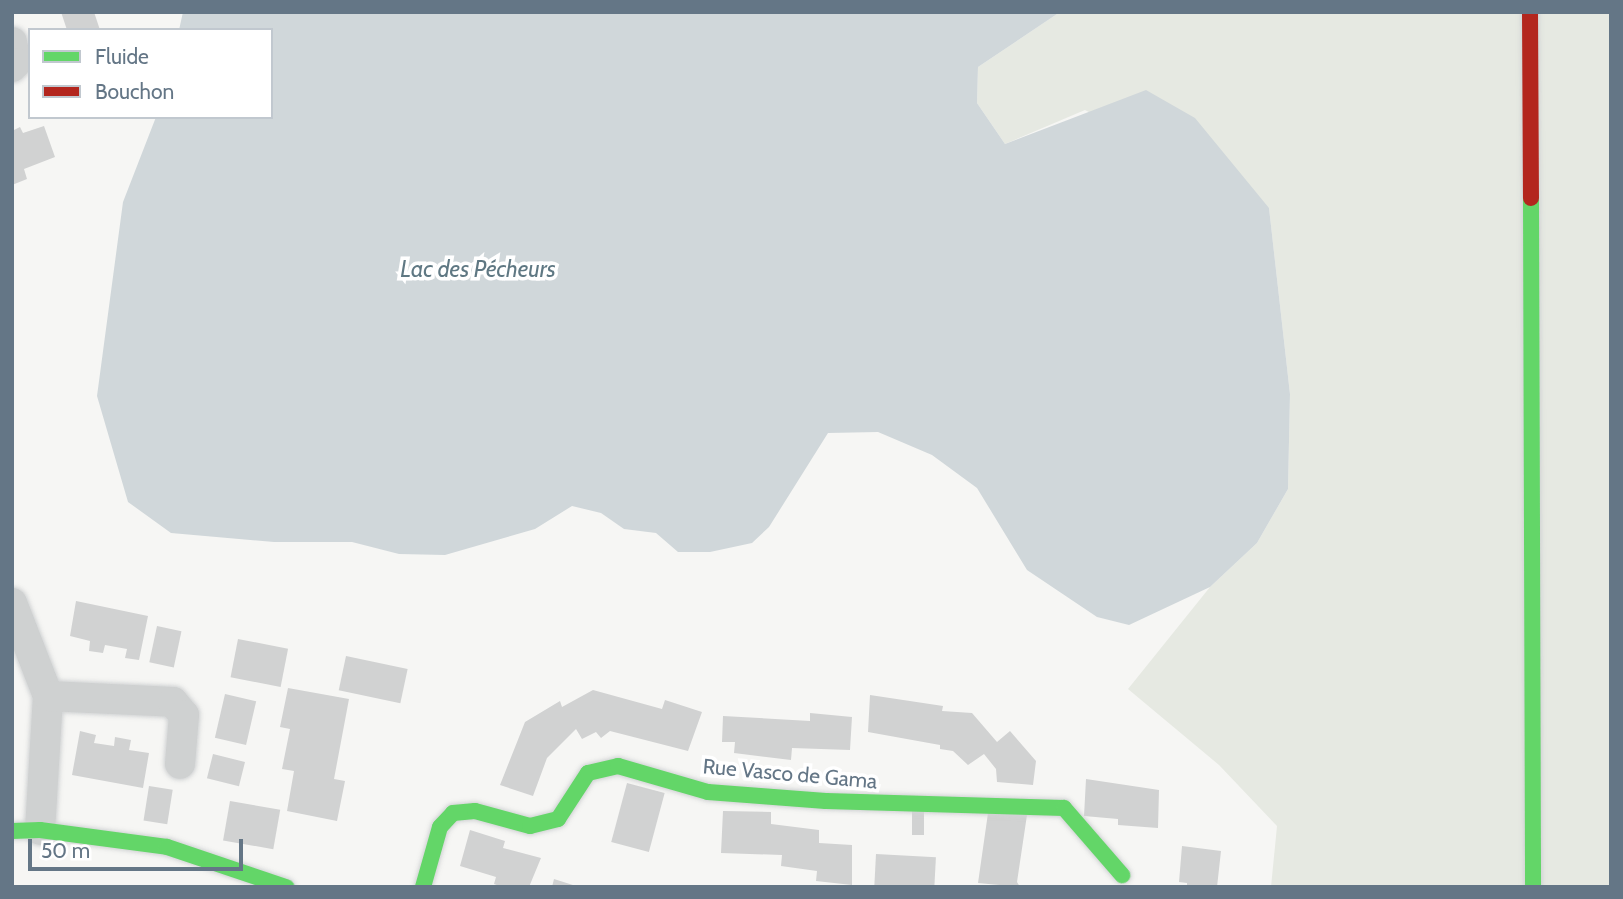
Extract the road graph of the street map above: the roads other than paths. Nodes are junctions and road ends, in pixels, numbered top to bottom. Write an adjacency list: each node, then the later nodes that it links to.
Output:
1 (1530, 12): 11 (street)
2 (12, 42): 3 (street)
3 (12, 67)
4 (12, 603): 5 (street)
5 (48, 696): 6 (street); 7 (street)
6 (180, 764)
7 (26, 830): 9 (street)
8 (1122, 875): 10 (street, Rue Vasco de Gama)
9 (286, 887)
10 (423, 887)
11 (1533, 887)

